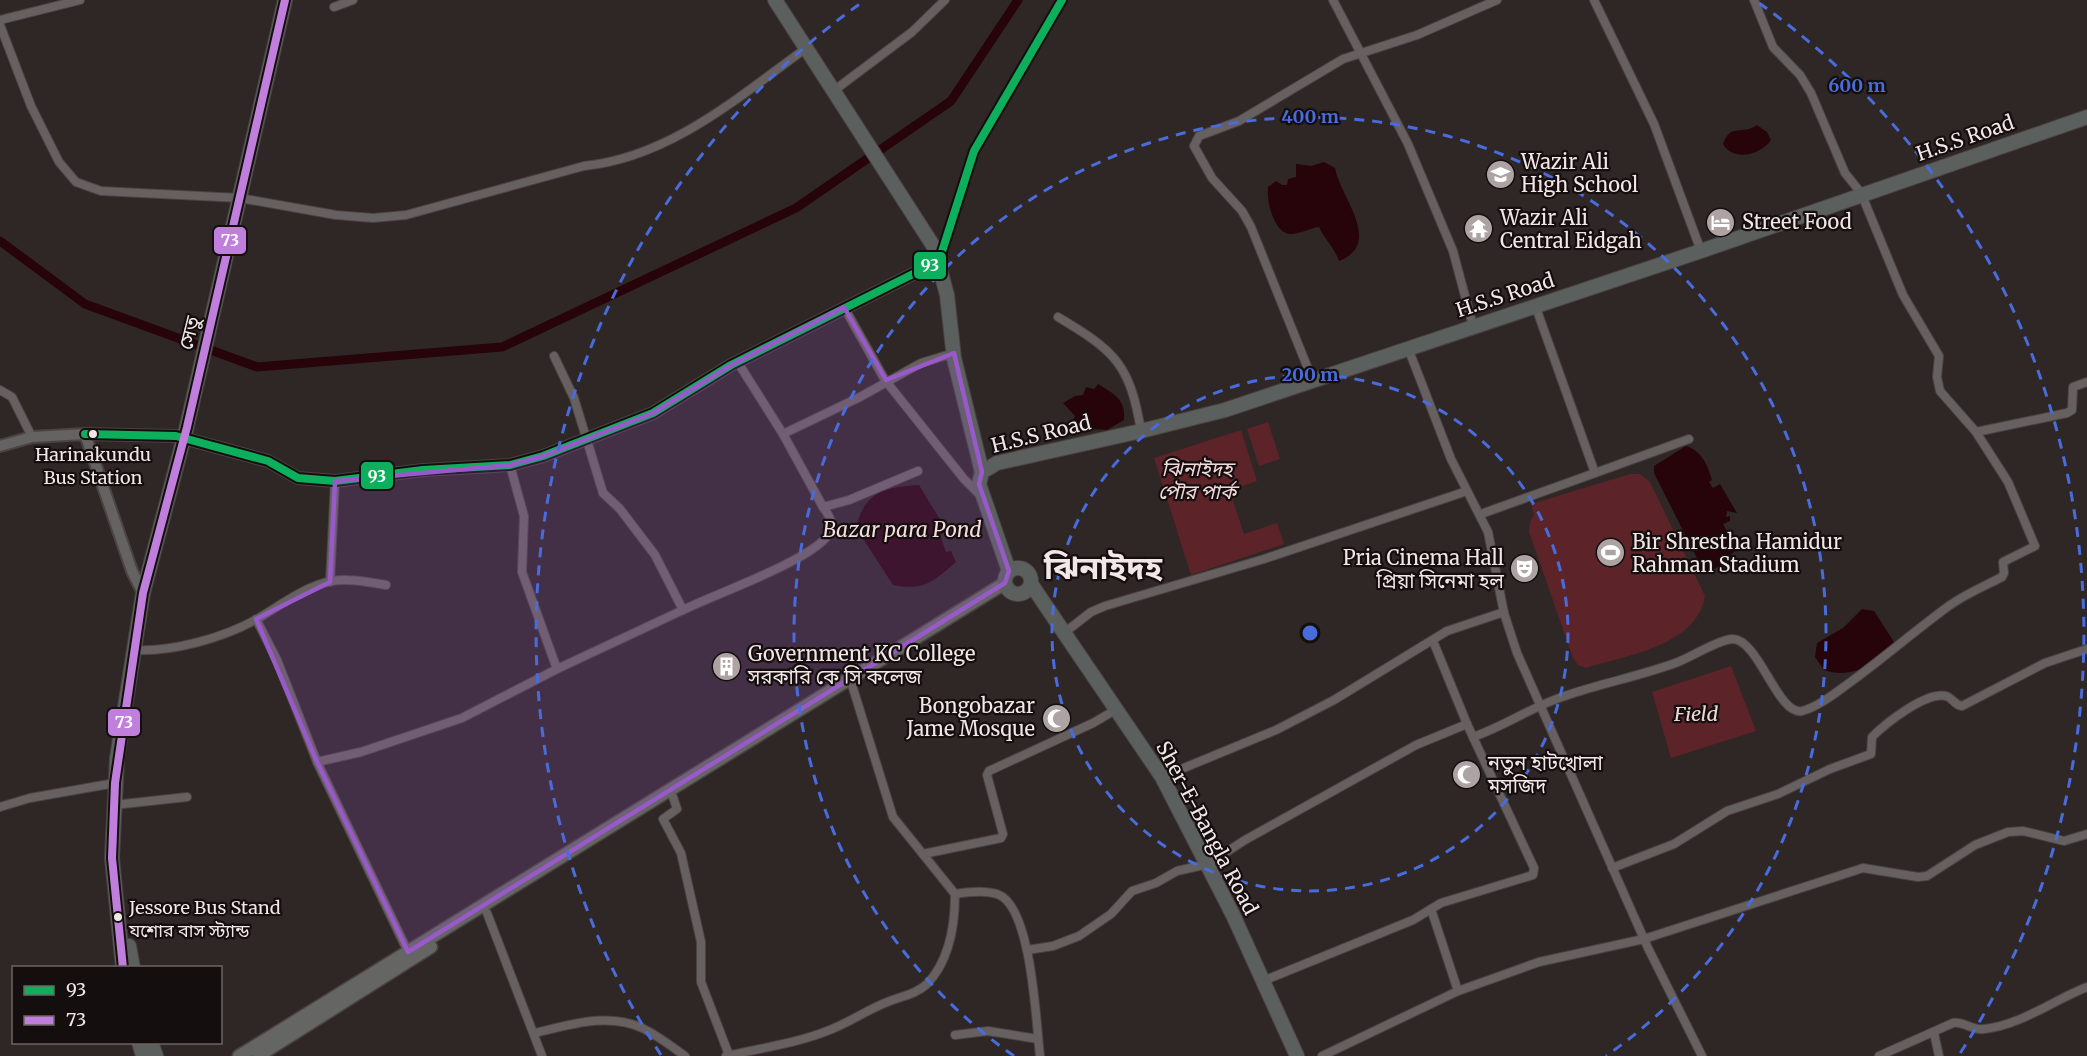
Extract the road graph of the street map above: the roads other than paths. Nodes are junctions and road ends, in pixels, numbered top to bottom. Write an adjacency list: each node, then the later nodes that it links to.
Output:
1 (80, 0): 12 (street)
2 (285, 0): 19 (highway, সেতু)
3 (353, 0): 11 (street)
4 (775, 0): 14 (highway)
5 (945, 0): 16 (street)
6 (1062, 0): 21 (street)
7 (1333, 0): 15 (street)
8 (1497, 0): 15 (street)
9 (1594, 0): 20 (street)
10 (1754, 0): 18 (street)
11 (334, 7)
12 (0, 20)
13 (0, 25): 19 (street)
14 (805, 49): 16 (highway); 19 (street)
15 (1363, 55): 25 (street); 31 (street)
16 (833, 94): 21 (highway)
17 (2087, 117): 18 (highway, H.S.S Road)
18 (1861, 193): 20 (highway, H.S.S Road); 35 (street)
19 (240, 198): 57 (highway, সেতু, bridge)
20 (1701, 250): 22 (highway, H.S.S Road)
21 (939, 261): 23 (street); 27 (highway)
22 (1535, 305): 25 (highway, H.S.S Road); 45 (street)
23 (844, 307): 29 (street); 30 (street)
24 (1058, 317): 34 (street)
25 (1473, 326): 26 (highway, H.S.S Road)
26 (1408, 348): 31 (highway, H.S.S Road); 47 (street)
27 (954, 352): 30 (street); 44 (highway)
28 (554, 356): 39 (street)
29 (737, 361): 37 (street); 39 (street)
30 (885, 380): 37 (street); 48 (street)
31 (1313, 381): 34 (highway, H.S.S Road)
32 (2087, 382): 35 (street)
33 (0, 390): 38 (street)
34 (1141, 431): 44 (highway, H.S.S Road)
35 (1976, 432): 67 (street)
36 (85, 434): 38 (street); 46 (street); 57 (street)
37 (783, 434): 49 (street)
38 (32, 437): 41 (street)
39 (585, 439): 42 (street); 58 (street)
40 (1689, 439): 45 (street)
41 (0, 446)
42 (510, 465): 46 (street); 65 (street)
43 (918, 471): 49 (street)
44 (982, 472): 48 (highway, H.S.S Road)
45 (1595, 473): 50 (street)
46 (334, 481): 53 (street)
47 (1467, 491): 50 (street); 61 (street)
48 (985, 499): 51 (highway, H.S.S Road)
49 (823, 507): 58 (street)
50 (1480, 514): 59 (street)
51 (995, 523): 52 (highway, H.S.S Road); 54 (highway, H.S.S Road)
52 (1024, 570): 54 (highway); 55 (highway, H.S.S Road)
53 (330, 582): 56 (street); 60 (street)
54 (1010, 584): 55 (highway); 61 (highway, Sher-E-Bangla Road); 66 (main road); 88 (main road)
55 (1030, 584): 61 (highway, Sher-E-Bangla Road)
56 (386, 585)
57 (143, 593): 64 (highway, সেতু)
58 (683, 610): 65 (street)
59 (1504, 612): 62 (street); 67 (street)
60 (256, 619): 64 (street); 71 (street)
61 (1063, 631): 68 (highway, Sher-E-Bangla Road)
62 (1433, 640): 69 (street); 72 (street)
63 (2087, 649): 81 (street)
64 (134, 650): 73 (highway, সেতু)
65 (557, 669): 71 (street)
66 (852, 685): 75 (main road); 79 (street)
67 (1542, 707): 70 (street); 81 (street)
68 (1117, 709): 72 (highway, Sher-E-Bangla Road); 79 (street)
69 (1467, 724): 70 (street); 80 (street)
70 (1473, 737): 83 (street)
71 (317, 762): 88 (street)
72 (1162, 777): 80 (highway, Sher-E-Bangla Road)
73 (115, 783): 76 (highway, সেতু); 77 (street)
74 (187, 797): 76 (street)
75 (673, 797): 84 (main road); 102 (street)
76 (114, 805): 85 (highway, সেতু)
77 (0, 807)
78 (2087, 834): 86 (street)
79 (922, 854): 82 (street)
80 (1208, 864): 87 (street); 91 (highway, Sher-E-Bangla Road)
81 (1612, 868): 86 (street)
82 (955, 894): 87 (street); 102 (street)
83 (1431, 909): 91 (street); 93 (street)
84 (487, 913): 94 (street); 99 (main road)
85 (120, 918): 89 (highway); 90 (highway)
86 (1644, 939): 93 (street); 106 (street)
87 (1027, 950): 97 (street)
88 (408, 952): 98 (main road)
89 (123, 966)
90 (133, 966)
91 (1263, 981): 104 (highway, Sher-E-Bangla Road)
92 (2087, 987): 95 (street)
93 (1458, 991): 105 (street)
94 (535, 1033): 100 (street); 101 (street)
95 (1934, 1033): 107 (street); 108 (street)
96 (955, 1035): 97 (street)
97 (1038, 1039): 103 (street)
98 (239, 1056)
99 (258, 1056)
100 (542, 1056)
101 (685, 1056)
102 (727, 1056)
103 (1040, 1056)
104 (1297, 1056)
105 (1322, 1056)
106 (1702, 1056)
107 (1880, 1056)
108 (1939, 1056)

